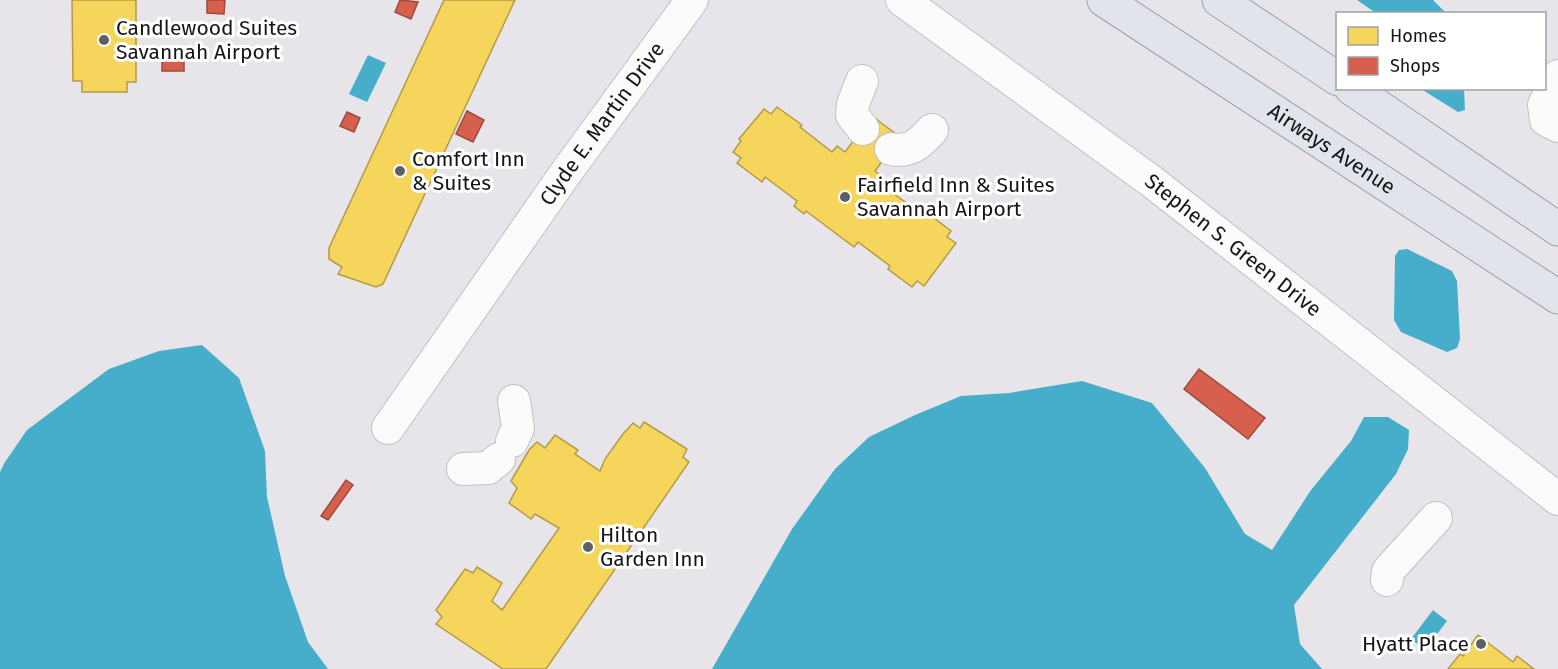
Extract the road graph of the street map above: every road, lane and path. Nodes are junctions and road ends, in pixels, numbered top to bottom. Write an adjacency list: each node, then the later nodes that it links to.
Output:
1 (692, 0): 16 (street, Clyde E. Martin Drive)
2 (902, 0): 18 (street, Stephen S. Green Drive)
3 (1104, 0): 14 (main road, Airways Avenue)
4 (1220, 0): 6 (main road)
5 (1558, 76): 9 (street)
6 (1336, 78)
7 (862, 81): 10 (street)
8 (1354, 90): 13 (main road)
9 (1558, 126)
10 (863, 129)
11 (932, 130): 12 (street)
12 (891, 149)
13 (1558, 229)
14 (1558, 297)
15 (514, 401): 17 (street)
16 (388, 428)
17 (463, 469)
18 (1558, 500)
19 (1436, 518): 20 (street)
20 (1387, 580)

